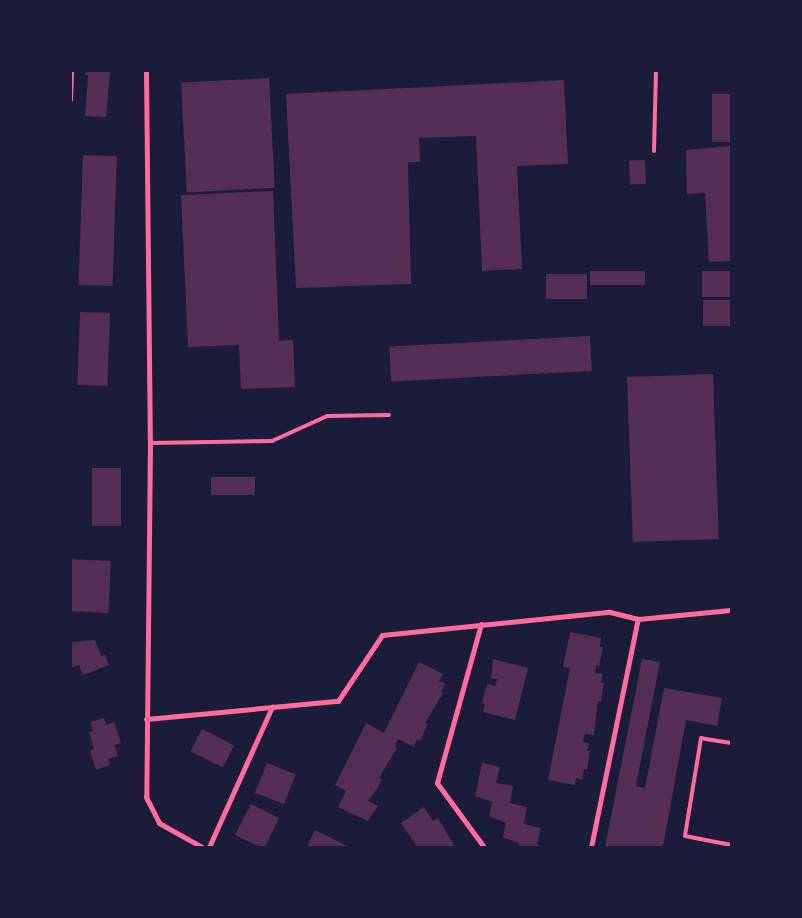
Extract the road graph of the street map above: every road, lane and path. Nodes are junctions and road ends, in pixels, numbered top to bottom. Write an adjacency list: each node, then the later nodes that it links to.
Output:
1 (72, 71): 4 (lane)
2 (146, 71): 7 (street)
3 (656, 71): 5 (lane)
4 (71, 100)
5 (654, 151)
6 (389, 415): 7 (lane)
7 (150, 443): 12 (street)
8 (731, 610): 9 (street)
9 (638, 618): 10 (street); 18 (street)
10 (481, 624): 11 (street); 17 (street)
11 (272, 707): 12 (street); 16 (street)
12 (146, 719): 15 (street)
13 (731, 743): 14 (lane)
14 (731, 845)
15 (202, 847)
16 (209, 847)
17 (484, 847)
18 (591, 847)

